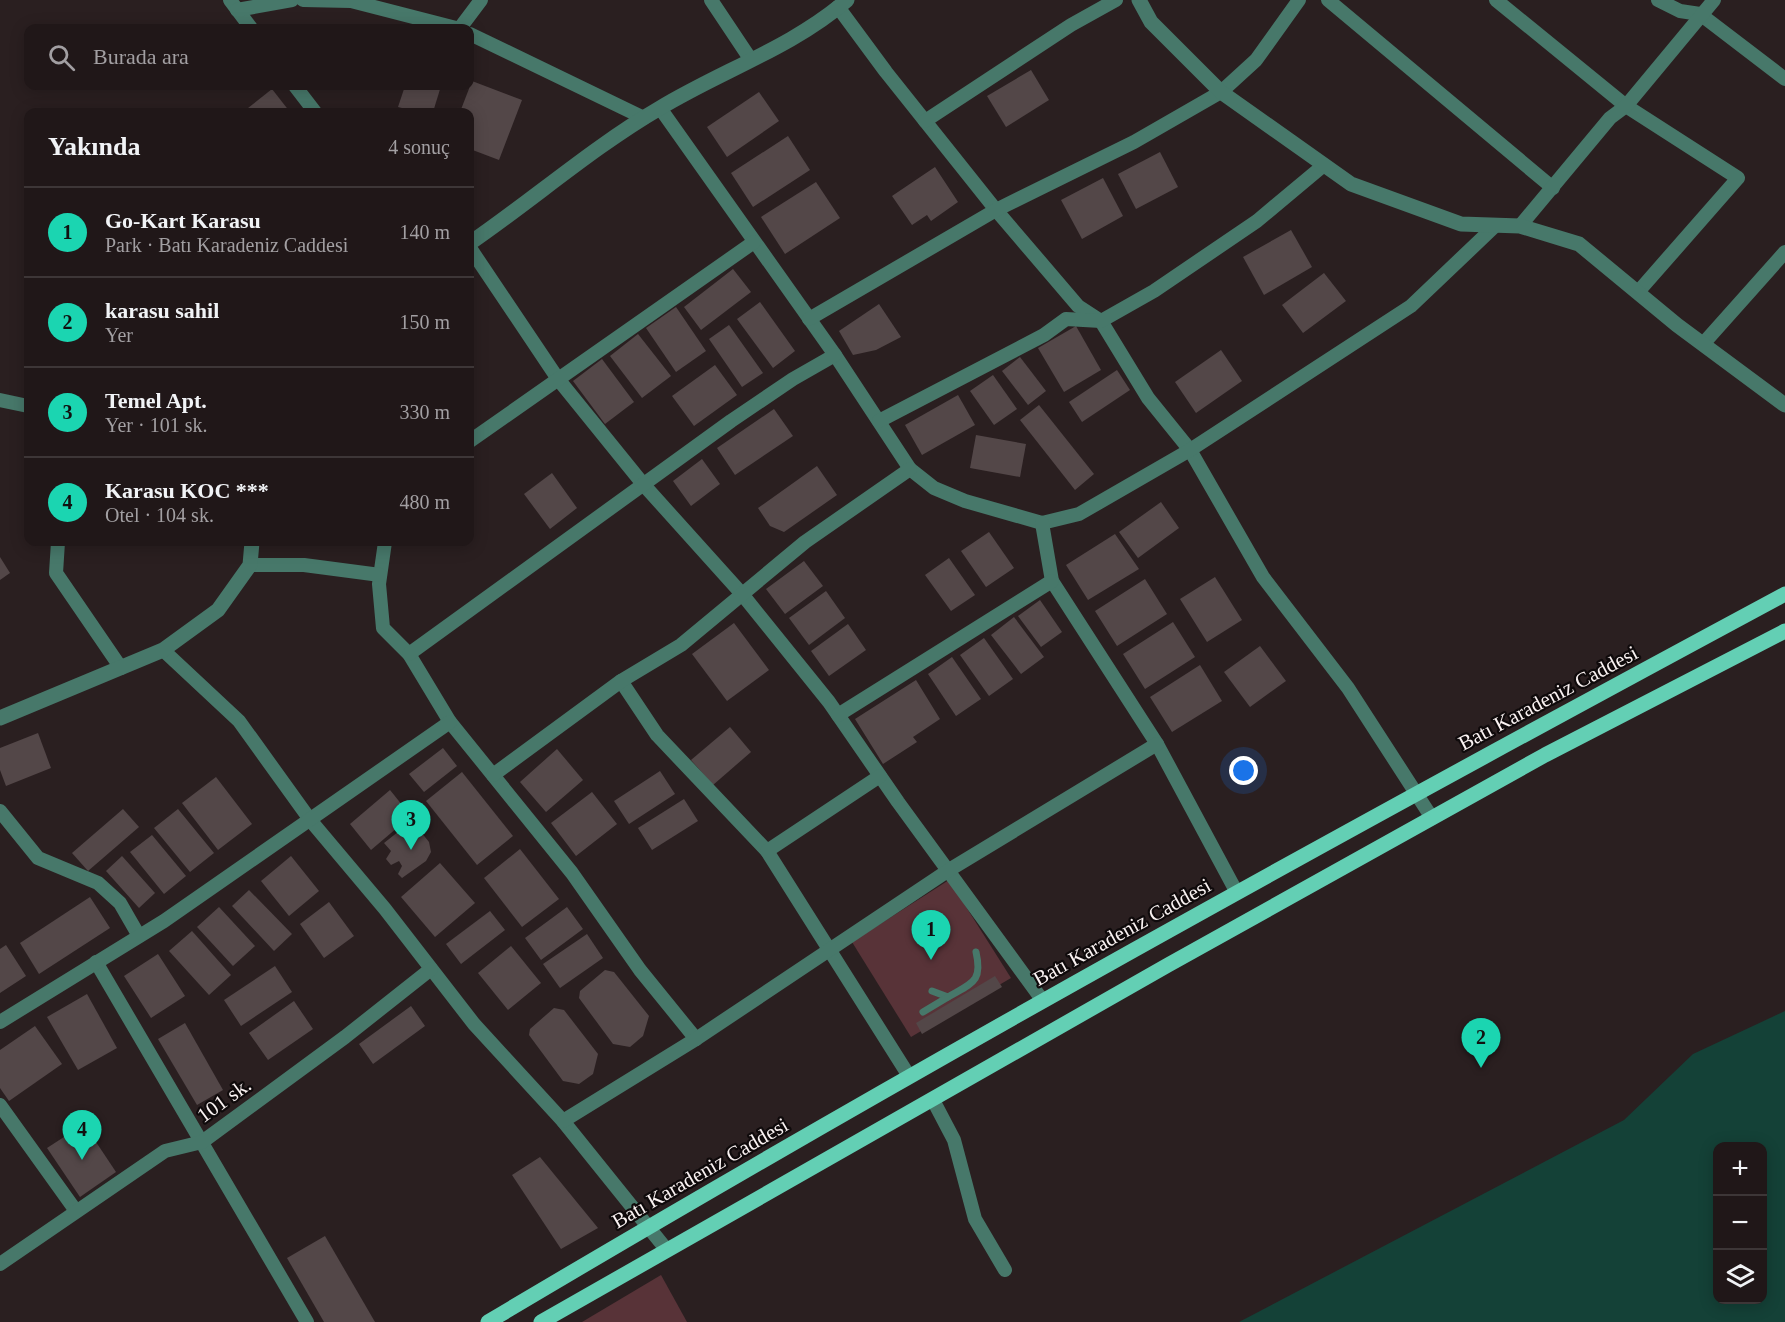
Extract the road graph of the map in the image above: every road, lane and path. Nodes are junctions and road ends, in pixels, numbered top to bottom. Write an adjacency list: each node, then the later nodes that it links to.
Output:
1 (292, 0): 14 (street)
2 (303, 0): 12 (street)
3 (481, 0): 18 (street)
4 (711, 0): 20 (street)
5 (1116, 0): 28 (street)
6 (1139, 0): 23 (street)
7 (1299, 0): 23 (street)
8 (1328, 0): 30 (street)
9 (1496, 0): 24 (street)
10 (1658, 0): 15 (street)
11 (1714, 0): 15 (street)
12 (352, 1): 17 (street)
13 (842, 4): 20 (street); 28 (street)
14 (233, 5): 16 (street)
15 (1700, 14): 21 (street); 24 (street)
16 (248, 24)
17 (442, 24)
18 (461, 24)
19 (474, 36): 27 (street)
20 (751, 60): 26 (street)
21 (1785, 79)
22 (298, 90): 25 (street)
23 (1221, 92): 29 (street); 31 (street)
24 (1626, 106): 30 (street); 38 (street)
25 (312, 108)
26 (660, 108): 27 (street); 35 (street)
27 (644, 118): 34 (street)
28 (925, 121): 31 (street)
29 (1324, 165): 32 (street); 40 (street)
30 (1553, 188): 33 (street)
31 (996, 210): 39 (street); 40 (street)
32 (1496, 225): 33 (street); 49 (street)
33 (1520, 226): 38 (street)
34 (474, 240)
35 (754, 242): 39 (street); 43 (street)
36 (1785, 252): 41 (street)
37 (474, 254): 43 (street)
38 (1638, 292): 41 (street)
39 (809, 318): 42 (street)
40 (1101, 321): 47 (street); 49 (street)
41 (1703, 344): 46 (street)
42 (835, 355): 47 (street); 51 (street)
43 (558, 379): 48 (street); 51 (street)
44 (0, 400): 45 (street)
45 (24, 405)
46 (1785, 405)
47 (879, 422): 50 (street)
48 (474, 438)
49 (1190, 450): 52 (street); 72 (street)
50 (910, 469): 52 (street); 59 (street)
51 (643, 484): 59 (street); 63 (street)
52 (1042, 524): 58 (street)
53 (58, 546): 64 (street)
54 (252, 546): 56 (street)
55 (384, 546): 57 (street)
56 (250, 565): 57 (street); 62 (street)
57 (380, 575): 63 (street)
58 (1052, 581): 66 (street); 69 (street)
59 (742, 594): 65 (street); 66 (street)
60 (1785, 594): 72 (main road, Batı Karadeniz Caddesi)
61 (1785, 631): 74 (main road)
62 (163, 650): 64 (street); 75 (street)
63 (408, 654): 68 (street)
64 (122, 668): 67 (street)
65 (621, 681): 70 (street); 76 (street)
66 (838, 715): 71 (street)
67 (0, 718)
68 (450, 722): 70 (street); 75 (street)
69 (1157, 744): 77 (street); 78 (street)
70 (493, 776): 89 (street)
71 (880, 776): 76 (street); 77 (street)
72 (1417, 793): 74 (street); 78 (main road, Batı Karadeniz Caddesi)
73 (0, 811): 79 (street)
74 (1431, 818): 91 (main road)
75 (311, 821): 79 (street); 83 (street)
76 (767, 851): 80 (street)
77 (948, 870): 80 (street); 86 (street)
78 (1236, 891): 86 (main road, Batı Karadeniz Caddesi)
79 (140, 936): 82 (street)
80 (828, 950): 89 (street); 90 (street)
81 (976, 952): 85 (lane)
82 (96, 962): 88 (street); 94 (street)
83 (431, 969): 93 (street); 94 (street, 101 sk.)
84 (932, 991): 85 (lane)
85 (948, 997): 87 (lane)
86 (1043, 1001): 90 (main road, Batı Karadeniz Caddesi)
87 (923, 1011)
88 (0, 1022)
89 (696, 1039): 93 (street)
90 (909, 1076): 96 (main road, Batı Karadeniz Caddesi)
91 (933, 1100): 97 (main road); 99 (street)
92 (0, 1105): 95 (street)
93 (563, 1121): 96 (street)
94 (202, 1142): 95 (street, 101 sk.); 100 (street)
95 (76, 1211): 98 (street, 101 sk.)
96 (648, 1227): 97 (street); 101 (main road, Batı Karadeniz Caddesi)
97 (666, 1249): 102 (main road)
98 (0, 1264)
99 (1005, 1270)
100 (308, 1322)
101 (488, 1322)
102 (541, 1322)

